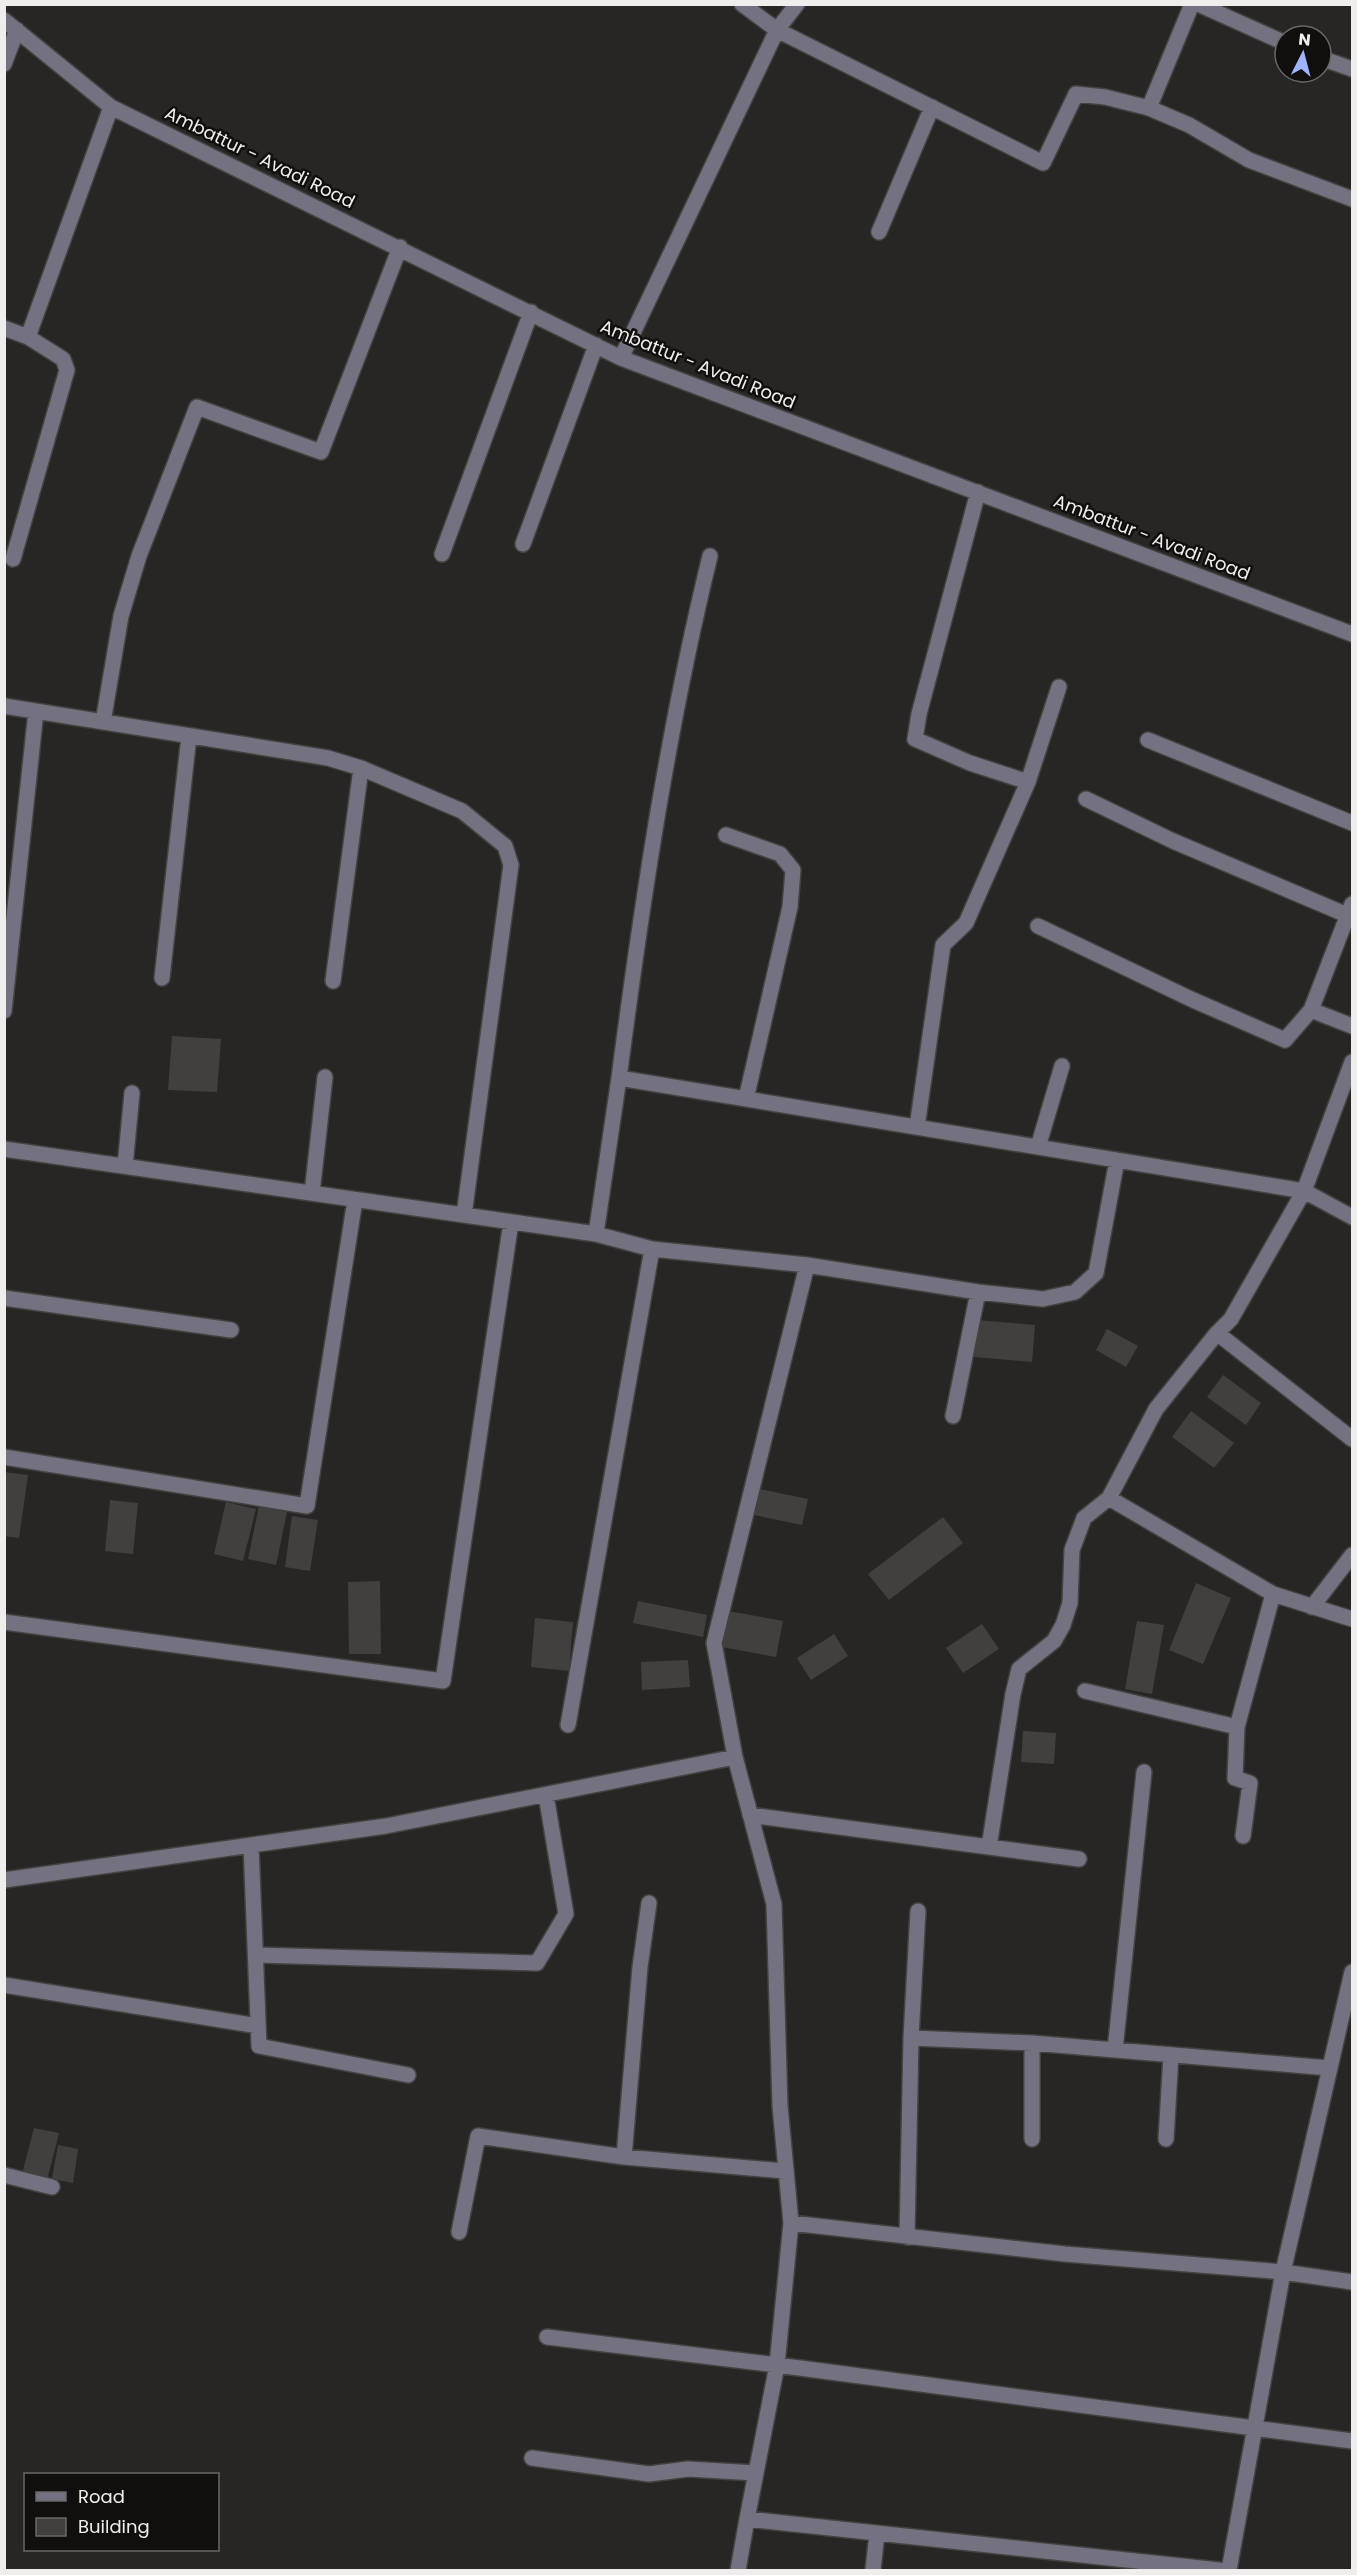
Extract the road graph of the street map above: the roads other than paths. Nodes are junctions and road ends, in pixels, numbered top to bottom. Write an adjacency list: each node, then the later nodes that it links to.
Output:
1 (742, 4): 7 (street)
2 (797, 4): 7 (street)
3 (1192, 4): 14 (street)
4 (1198, 4): 8 (street)
5 (4, 20): 6 (street, Ambattur - Avadi Road)
6 (17, 30): 10 (street); 12 (street, Ambattur - Avadi Road)
7 (777, 30): 13 (street); 22 (street)
8 (1273, 38)
9 (1333, 62): 11 (street)
10 (4, 64)
11 (1353, 69)
12 (111, 106): 17 (street, Ambattur - Avadi Road); 20 (street)
13 (932, 107): 14 (street); 16 (street)
14 (1149, 108): 15 (street)
15 (1353, 199)
16 (879, 232)
17 (400, 247): 18 (street, Ambattur - Avadi Road); 32 (street)
18 (531, 312): 21 (street, Ambattur - Avadi Road); 25 (street)
19 (4, 328): 20 (street)
20 (28, 337): 27 (street)
21 (596, 345): 22 (street, Ambattur - Avadi Road); 24 (street)
22 (621, 358): 23 (street, Ambattur - Avadi Road)
23 (978, 492): 28 (street, Ambattur - Avadi Road); 36 (street)
24 (523, 544)
25 (442, 554)
26 (710, 556): 50 (street)
27 (13, 559)
28 (1353, 634)
29 (1059, 687): 36 (street)
30 (4, 706): 31 (street)
31 (36, 711): 32 (street); 45 (street)
32 (103, 722): 33 (street)
33 (189, 736): 35 (street); 42 (street)
34 (1148, 740): 38 (street)
35 (361, 768): 43 (street); 61 (street)
36 (1028, 782): 53 (street)
37 (1086, 799): 40 (street)
38 (1353, 823)
39 (726, 835): 52 (street)
40 (1350, 910): 44 (street)
41 (1038, 926): 44 (street)
42 (162, 978)
43 (333, 981)
44 (1311, 1010): 46 (street)
45 (4, 1011)
46 (1353, 1026)
47 (1353, 1062): 58 (street)
48 (1062, 1066): 54 (street)
49 (325, 1077): 59 (street)
50 (619, 1078): 52 (street); 64 (street)
51 (132, 1093): 57 (street)
52 (746, 1099): 53 (street)
53 (917, 1126): 54 (street)
54 (1038, 1147): 56 (street)
55 (4, 1149): 57 (street)
56 (1117, 1160): 58 (street); 67 (street)
57 (125, 1166): 59 (street)
58 (1304, 1191): 62 (street); 70 (street)
59 (312, 1193): 60 (street)
60 (355, 1200): 61 (street); 73 (street)
61 (464, 1215): 63 (street)
62 (1353, 1217)
63 (511, 1222): 64 (street); 79 (street)
64 (596, 1234): 65 (street)
65 (652, 1249): 66 (street); 81 (street)
66 (807, 1265): 67 (street); 83 (street)
67 (978, 1292): 71 (street)
68 (4, 1298): 69 (street)
69 (231, 1330)
70 (1217, 1333): 72 (street); 74 (street)
71 (953, 1416)
72 (1353, 1439)
73 (4, 1457)
74 (1108, 1498): 76 (street); 89 (street)
75 (1353, 1555): 77 (street)
76 (1273, 1594): 77 (street); 82 (street)
77 (1312, 1607): 78 (street)
78 (1353, 1619)
79 (4, 1622)
80 (1085, 1691): 82 (street)
81 (568, 1725)
82 (1237, 1727): 87 (street)
83 (735, 1757): 85 (street); 86 (street)
84 (1144, 1772): 100 (street)
85 (546, 1795): 88 (street); 94 (street)
86 (750, 1815): 89 (street); 107 (street)
87 (1244, 1836)
88 (251, 1845): 91 (street); 94 (street)
89 (989, 1847): 90 (street)
90 (1079, 1859)
91 (4, 1880)
92 (649, 1903): 106 (street)
93 (918, 1911): 98 (street)
94 (256, 1955): 97 (street)
95 (1353, 1972): 102 (street)
96 (4, 1985): 97 (street)
97 (258, 2026): 103 (street)
98 (911, 2038): 99 (street); 112 (street)
99 (1032, 2043): 100 (street); 104 (street)
100 (1115, 2050): 101 (street)
101 (1171, 2055): 102 (street); 105 (street)
102 (1329, 2068): 113 (street)
103 (408, 2075)
104 (1032, 2139)
105 (1166, 2139)
106 (624, 2157): 107 (street); 111 (street)
107 (784, 2171): 110 (street)
108 (4, 2175): 109 (street)
109 (52, 2187)
110 (791, 2223): 112 (street); 116 (street)
111 (459, 2232)
112 (907, 2237): 113 (street)
113 (1282, 2271): 114 (street); 117 (street)
114 (1353, 2282)
115 (547, 2337): 116 (street)
116 (777, 2365): 117 (street); 120 (street)
117 (1254, 2428): 118 (street); 126 (street)
118 (1353, 2441)
119 (532, 2458): 120 (street)
120 (756, 2472): 121 (street)
121 (747, 2519): 122 (street); 123 (street)
122 (877, 2533): 124 (street); 125 (street)
123 (738, 2571)
124 (873, 2571)
125 (1219, 2571)
126 (1229, 2571)

